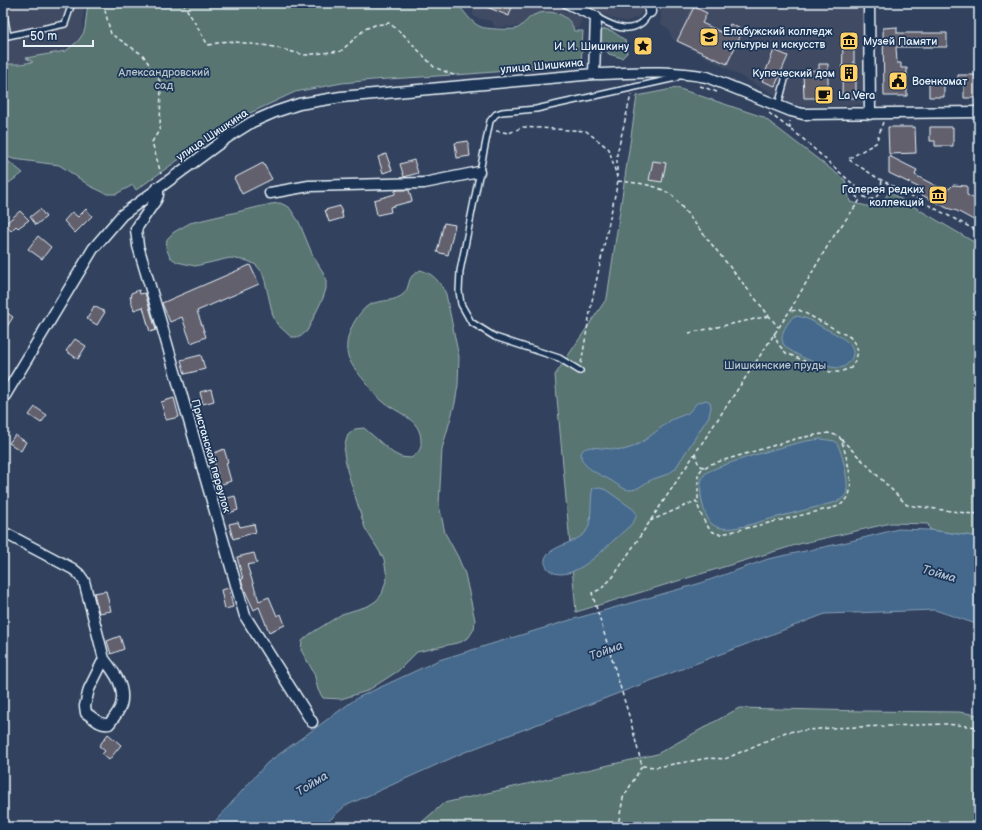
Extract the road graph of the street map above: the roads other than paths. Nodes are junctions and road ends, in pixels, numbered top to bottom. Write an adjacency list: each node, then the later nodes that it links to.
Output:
1 (72, 3): 7 (lane)
2 (567, 3): 6 (street)
3 (869, 3): 13 (street)
4 (650, 7): 6 (lane)
5 (3, 9): 7 (lane)
6 (596, 17): 9 (street)
7 (5, 37)
8 (682, 73): 9 (street, улица Шишкина); 11 (street, улица Шишкина); 14 (lane)
9 (594, 74): 15 (street, улица Шишкина)
10 (786, 76): 11 (lane)
11 (778, 106): 13 (street, улица Шишкина)
12 (979, 112): 13 (street, улица Шишкина)
13 (870, 114)
14 (479, 172): 16 (street); 17 (lane)
15 (158, 187): 18 (street, улица Шишкина); 21 (street, Пристанской переулок)
16 (270, 193)
17 (580, 371)
18 (3, 399)
19 (3, 532): 20 (street)
20 (104, 659): 20 (street)
21 (312, 722)

